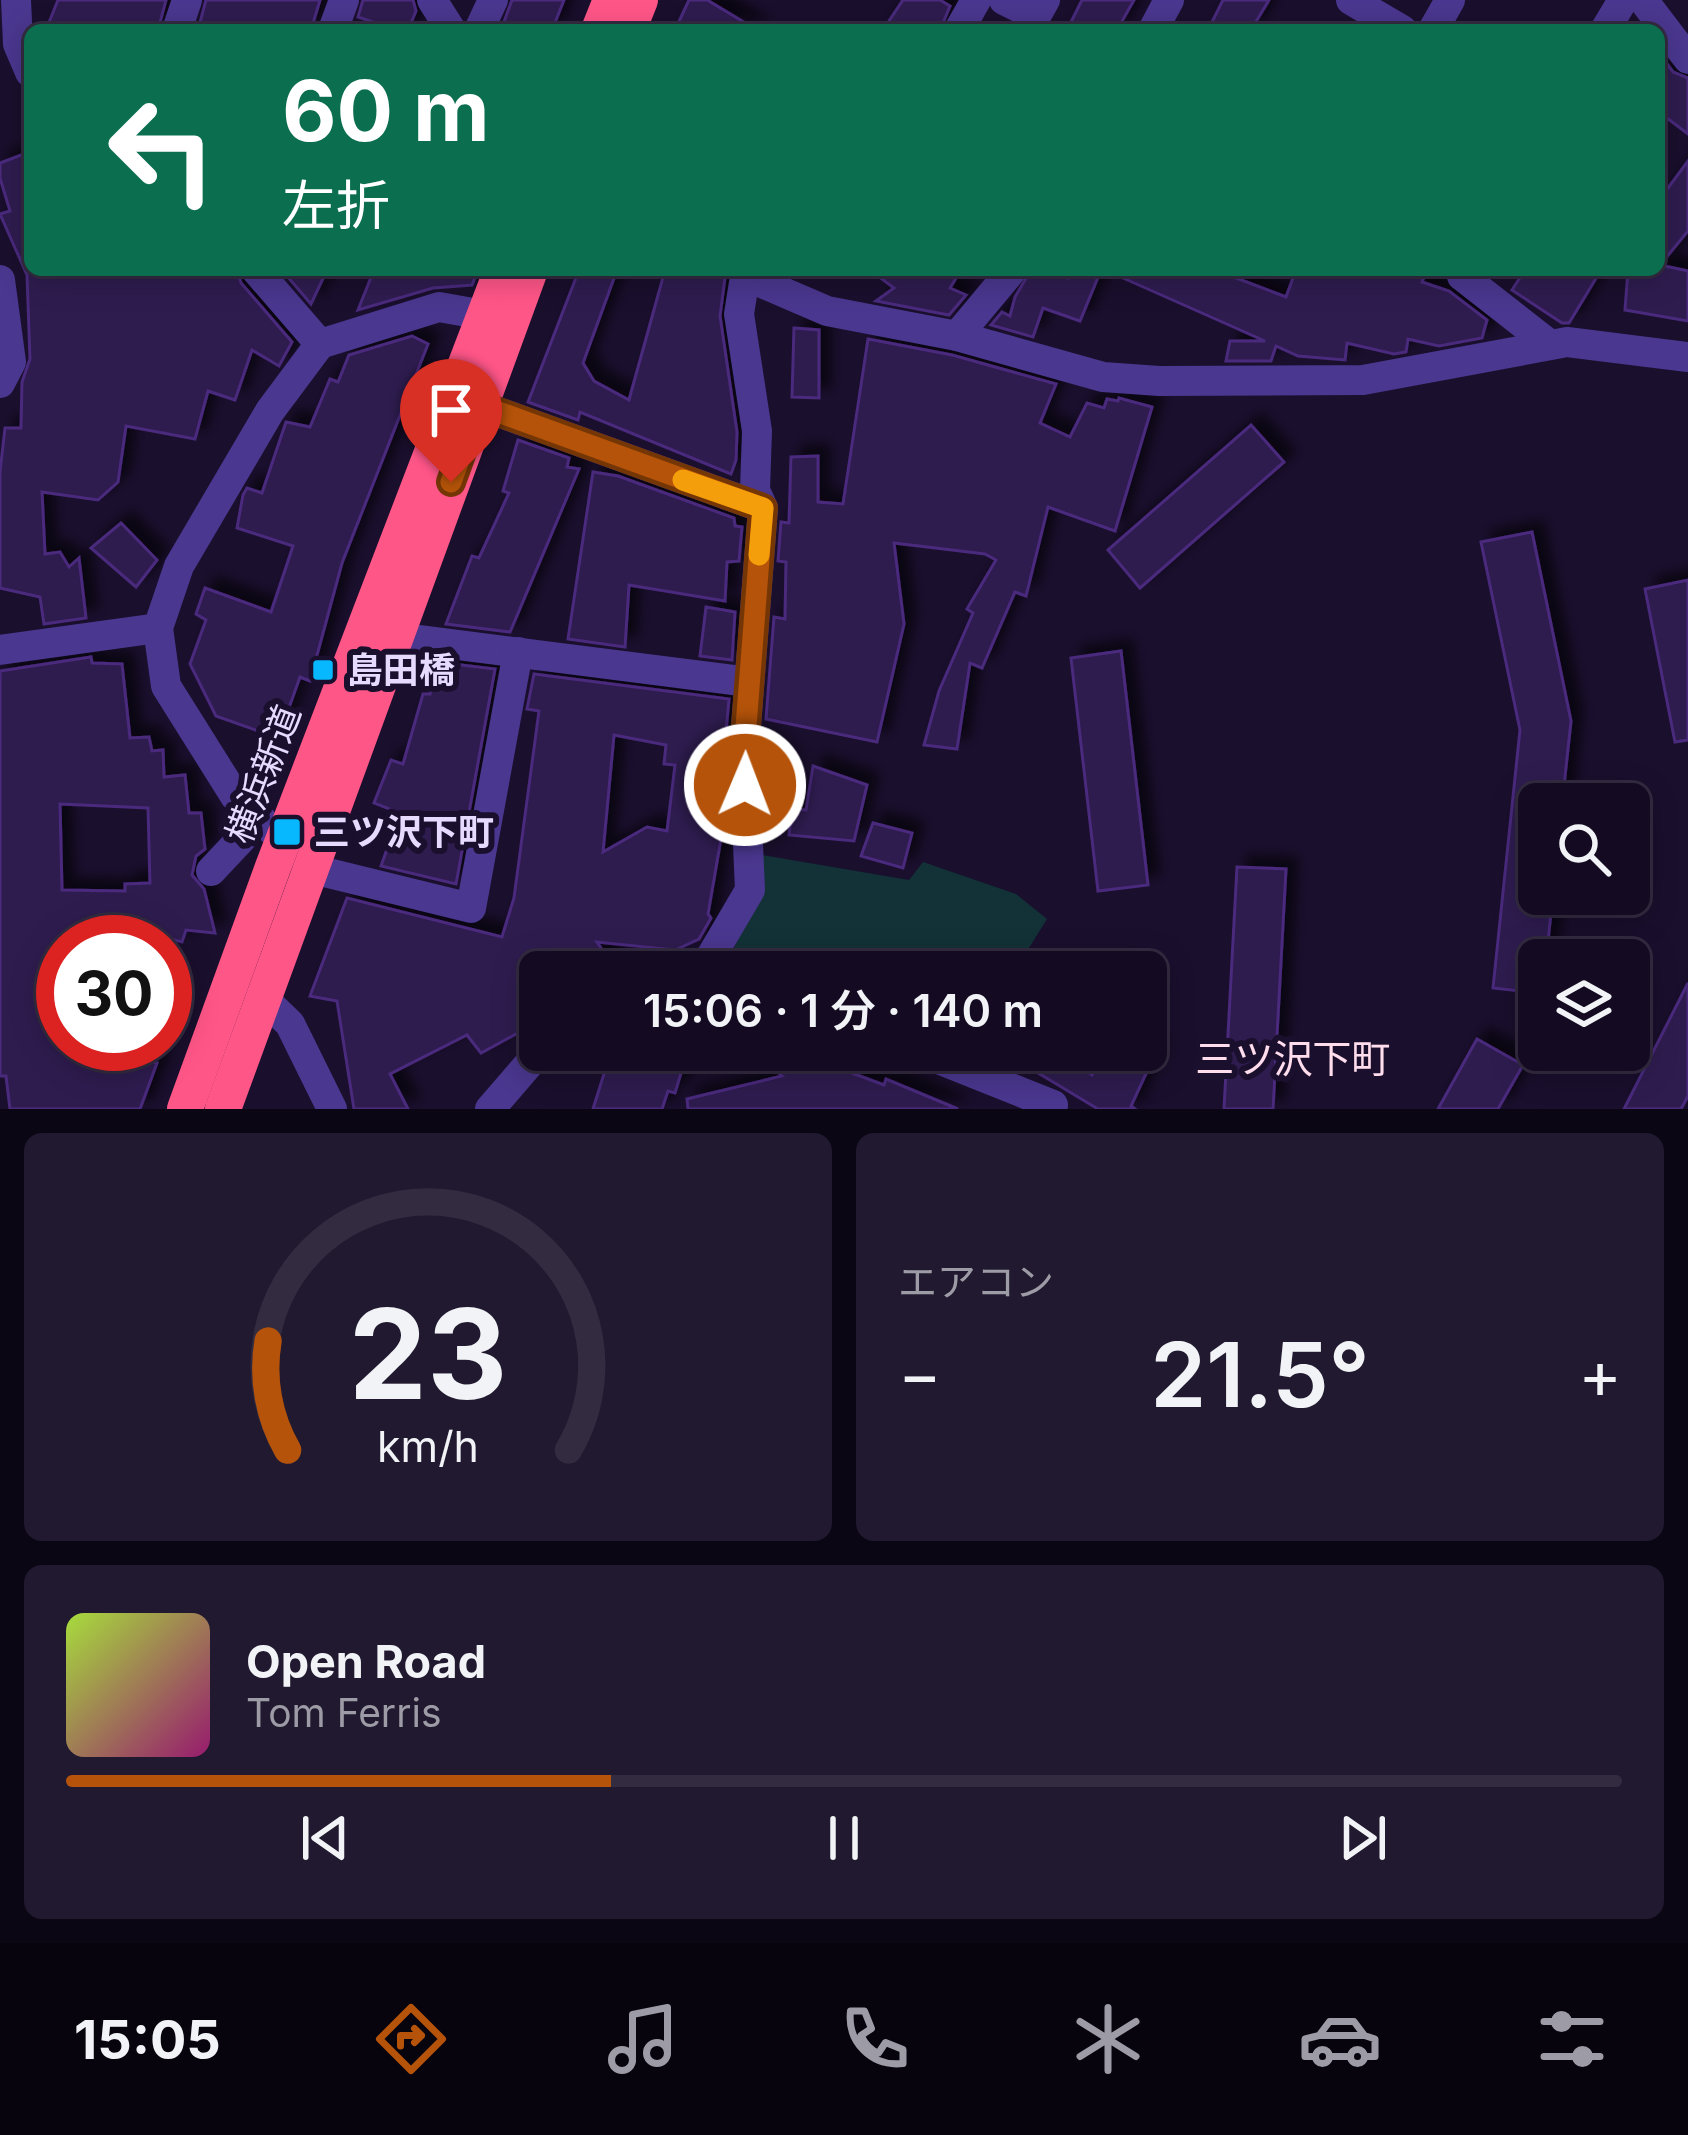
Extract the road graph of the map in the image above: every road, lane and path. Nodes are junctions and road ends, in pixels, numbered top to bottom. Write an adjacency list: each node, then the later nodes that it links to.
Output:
1 (16, 0): 9 (street)
2 (1004, 0): 3 (street)
3 (1045, 0)
4 (1351, 0): 6 (street)
5 (1643, 0): 7 (street)
6 (1392, 24)
7 (1661, 24)
8 (1665, 29): 10 (street)
9 (16, 54)
10 (1688, 59)
11 (261, 276): 21 (street)
12 (500, 276): 19 (highway, 横浜新道)
13 (528, 276): 25 (highway, 横浜新道)
14 (748, 276): 26 (street)
15 (755, 276): 20 (street)
16 (1007, 276): 20 (street)
17 (1462, 276): 22 (street)
18 (0, 280): 24 (street)
19 (484, 315): 21 (street); 32 (highway, 横浜新道)
20 (957, 336): 22 (street)
21 (320, 344): 27 (street)
22 (1549, 344): 23 (street)
23 (1688, 357)
24 (0, 383)
25 (479, 405): 26 (street); 28 (highway, 横浜新道)
26 (763, 508): 31 (street)
27 (158, 628): 29 (street); 32 (street)
28 (395, 637): 30 (street); 33 (highway, 横浜新道)
29 (0, 650)
30 (518, 652): 31 (street); 33 (street)
31 (749, 682): 35 (street)
32 (272, 830): 34 (street); 40 (highway, 横浜新道)
33 (308, 868): 36 (highway, 横浜新道)
34 (211, 871)
35 (720, 951)
36 (261, 996): 41 (highway, 横浜新道); 42 (street)
37 (523, 1071): 43 (street)
38 (968, 1071): 39 (street)
39 (1053, 1105)
40 (185, 1109)
41 (223, 1109)
42 (332, 1109)
43 (490, 1109)

